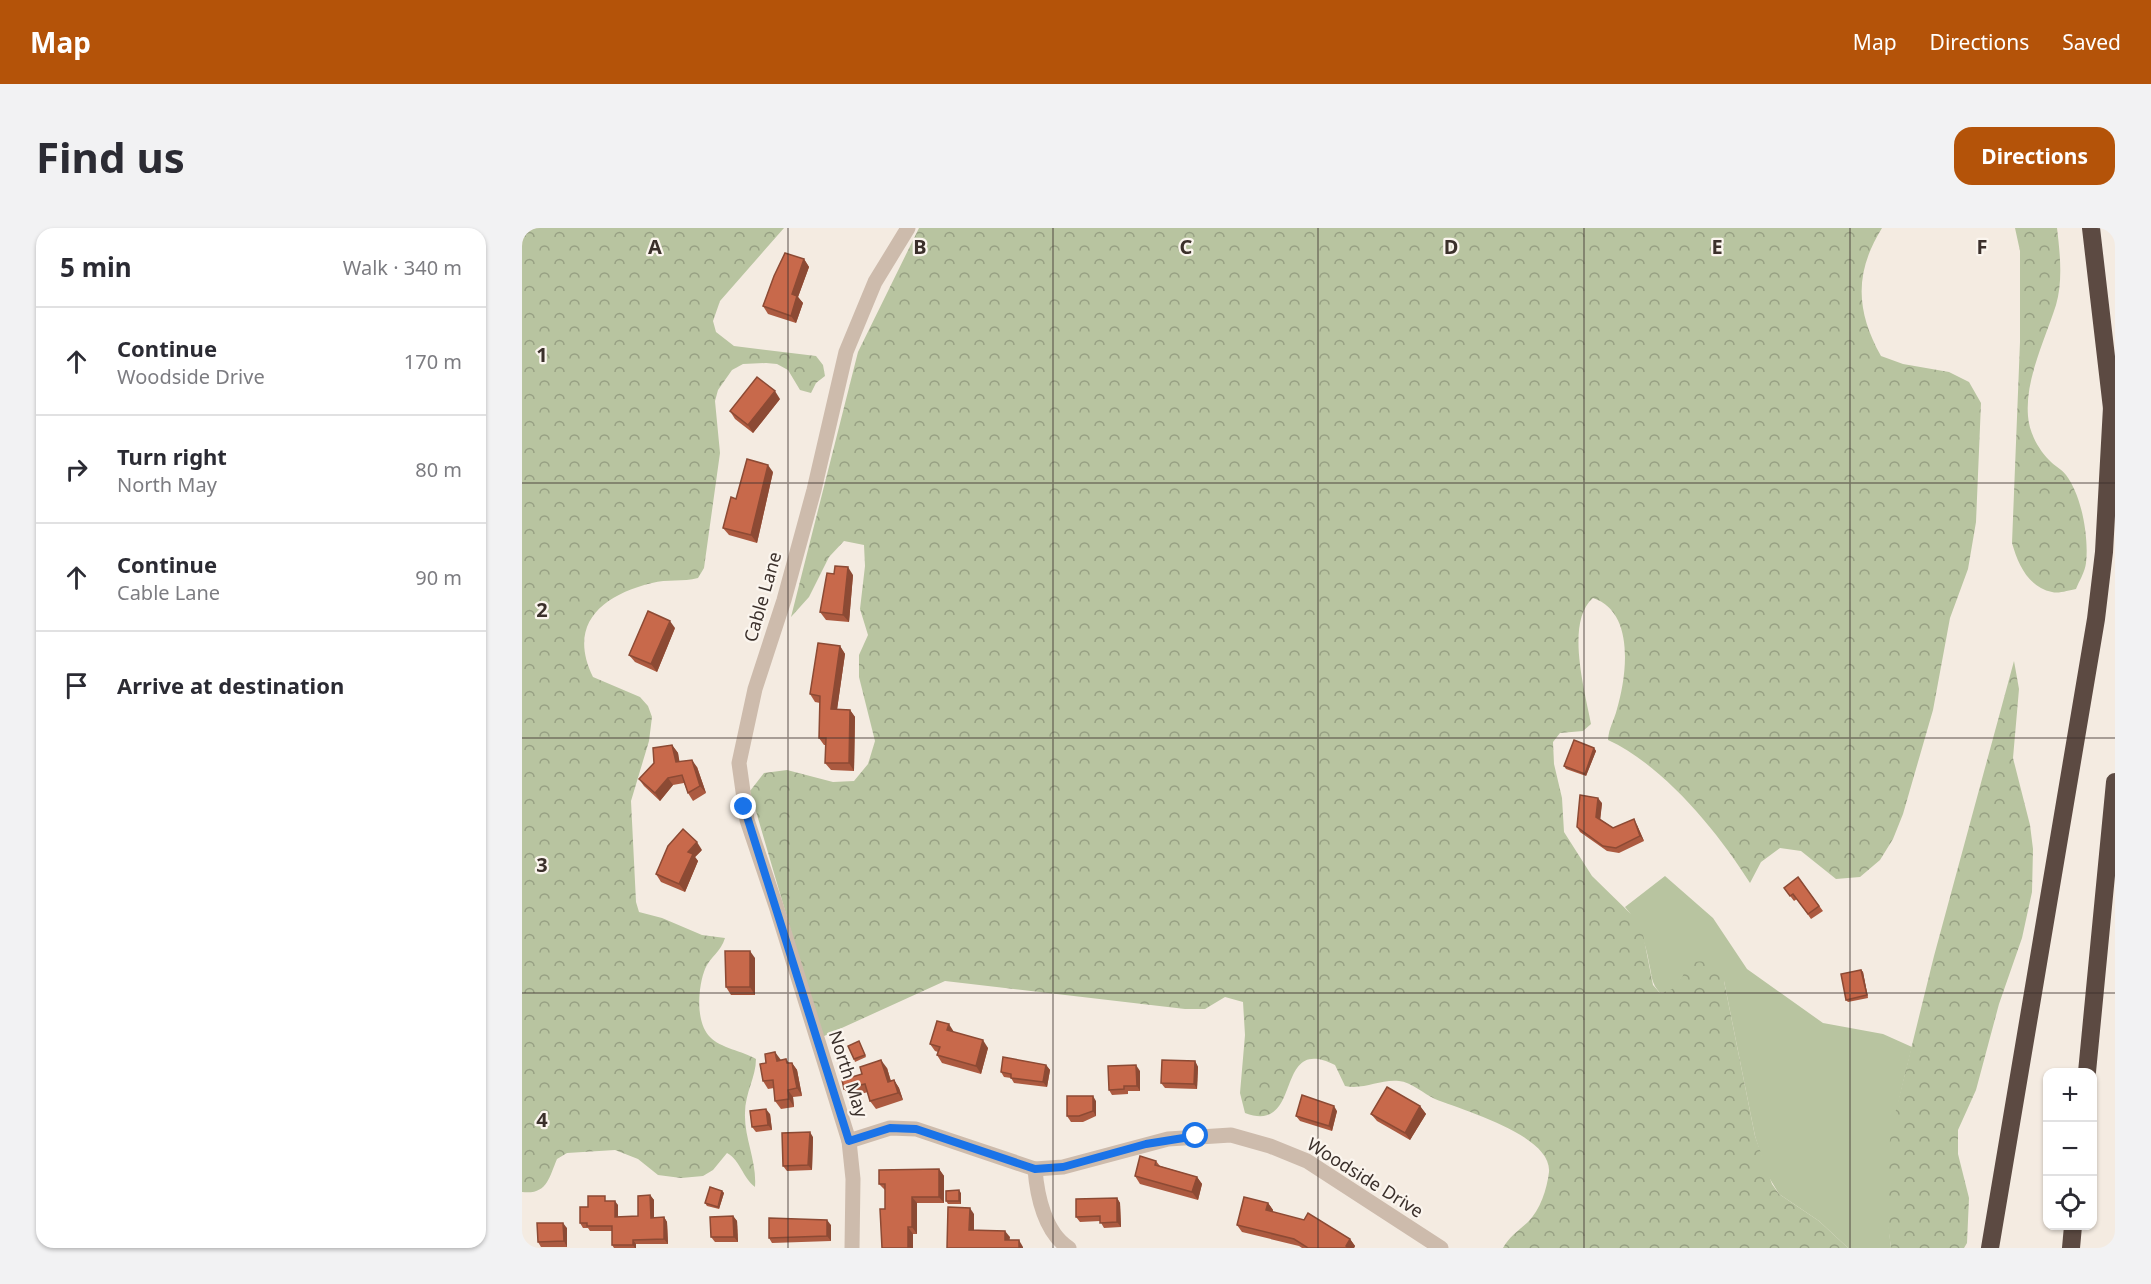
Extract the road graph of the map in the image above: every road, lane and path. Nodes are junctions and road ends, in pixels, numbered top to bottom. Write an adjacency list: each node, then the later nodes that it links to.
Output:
1 (908, 228): 6 (street, Cable Lane)
2 (2091, 228): 3 (highway)
3 (2112, 407): 4 (highway); 14 (highway)
4 (2115, 433)
5 (2115, 782): 7 (highway)
6 (799, 986): 8 (street, North May)
7 (2087, 1068)
8 (849, 1141): 9 (street, Woodside Drive); 12 (street, North May)
9 (1035, 1169): 11 (street); 13 (street, Woodside Drive)
10 (2073, 1230): 15 (highway)
11 (1058, 1246)
12 (852, 1248)
13 (1441, 1248)
14 (1990, 1248)
15 (2071, 1248)

